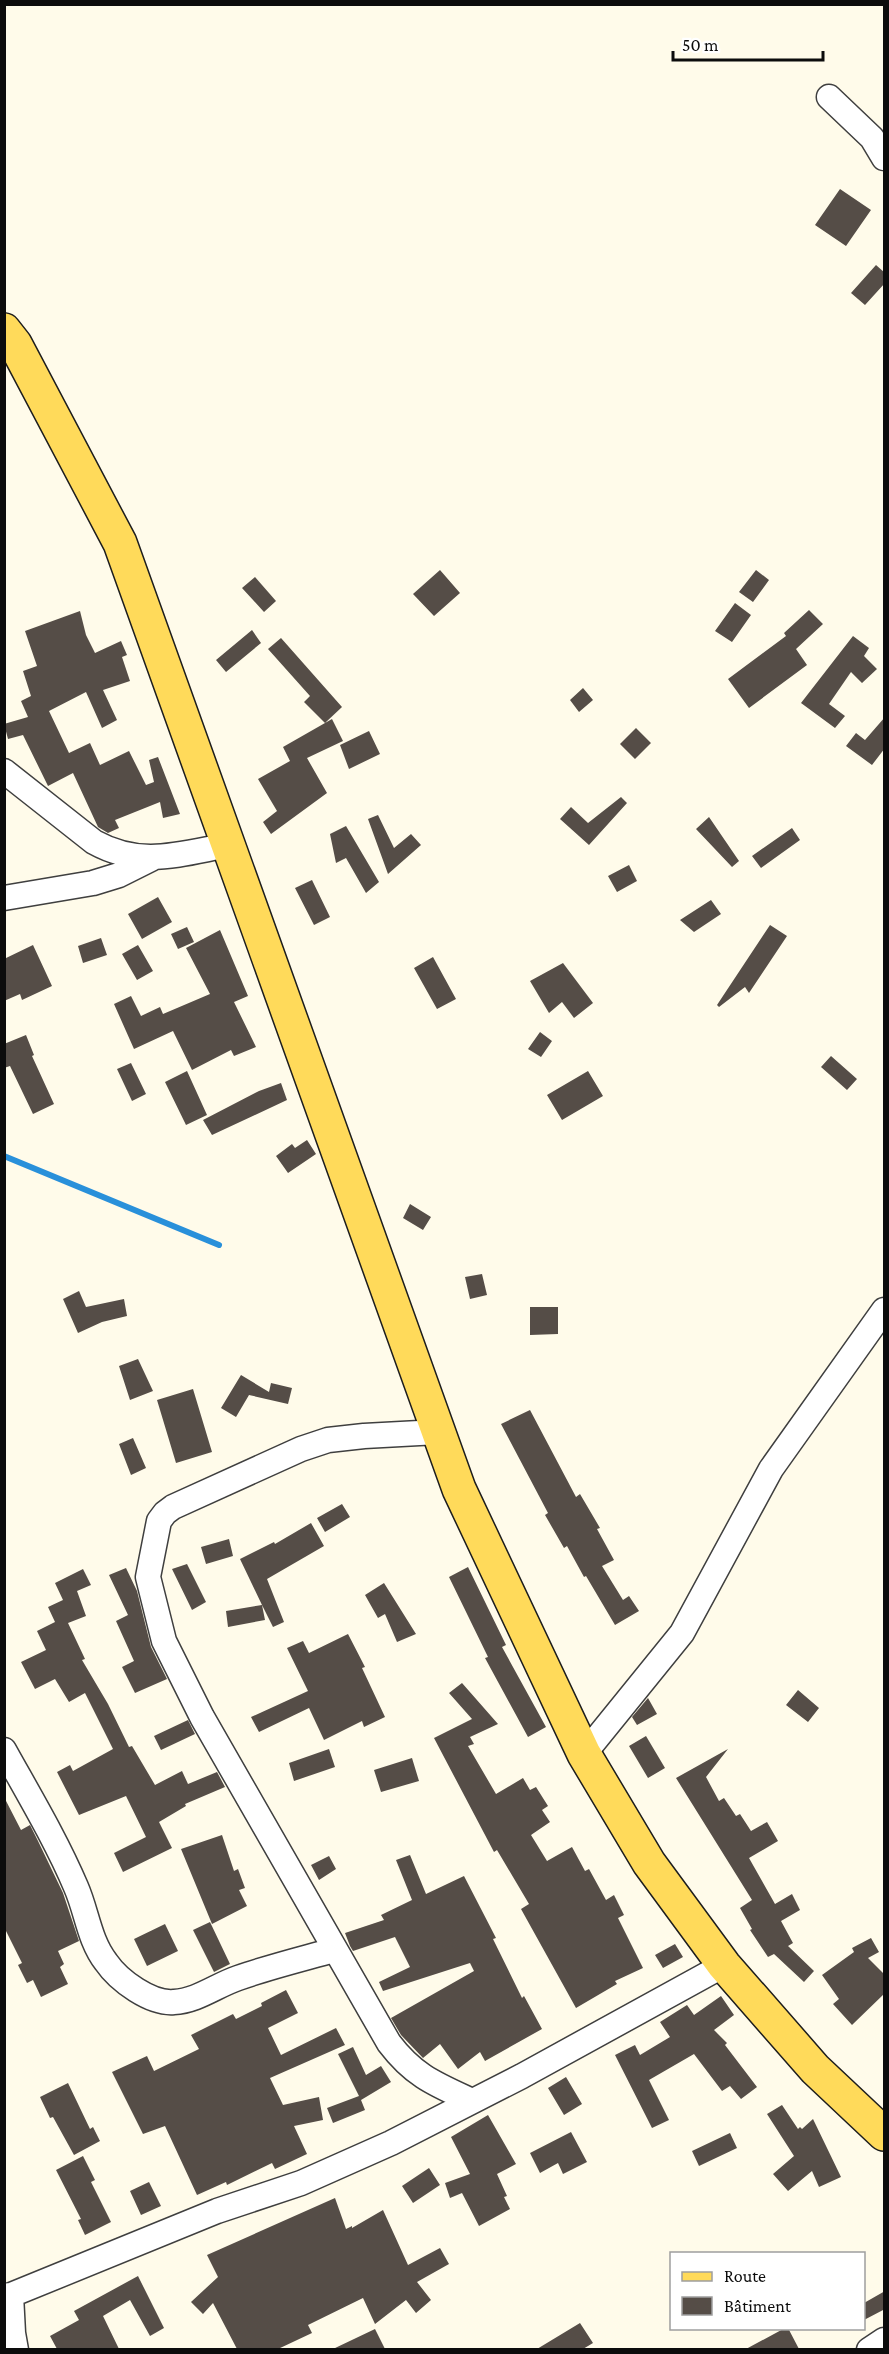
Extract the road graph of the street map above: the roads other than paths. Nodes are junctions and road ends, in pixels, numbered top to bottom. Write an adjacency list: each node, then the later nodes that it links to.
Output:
1 (829, 98): 2 (street)
2 (885, 158)
3 (4, 330): 5 (main road)
4 (4, 771): 6 (street)
5 (229, 845): 6 (street); 9 (main road)
6 (151, 859): 7 (street)
7 (4, 898)
8 (885, 1310): 11 (street)
9 (438, 1432): 11 (main road); 12 (street)
10 (4, 1750): 12 (street)
11 (584, 1754): 13 (main road)
12 (334, 1950): 14 (street)
13 (724, 1965): 14 (street); 15 (main road)
14 (472, 2101): 16 (street)
15 (885, 2134)
16 (8, 2295): 18 (street)
17 (885, 2340): 19 (street)
18 (16, 2349)
19 (869, 2349)

